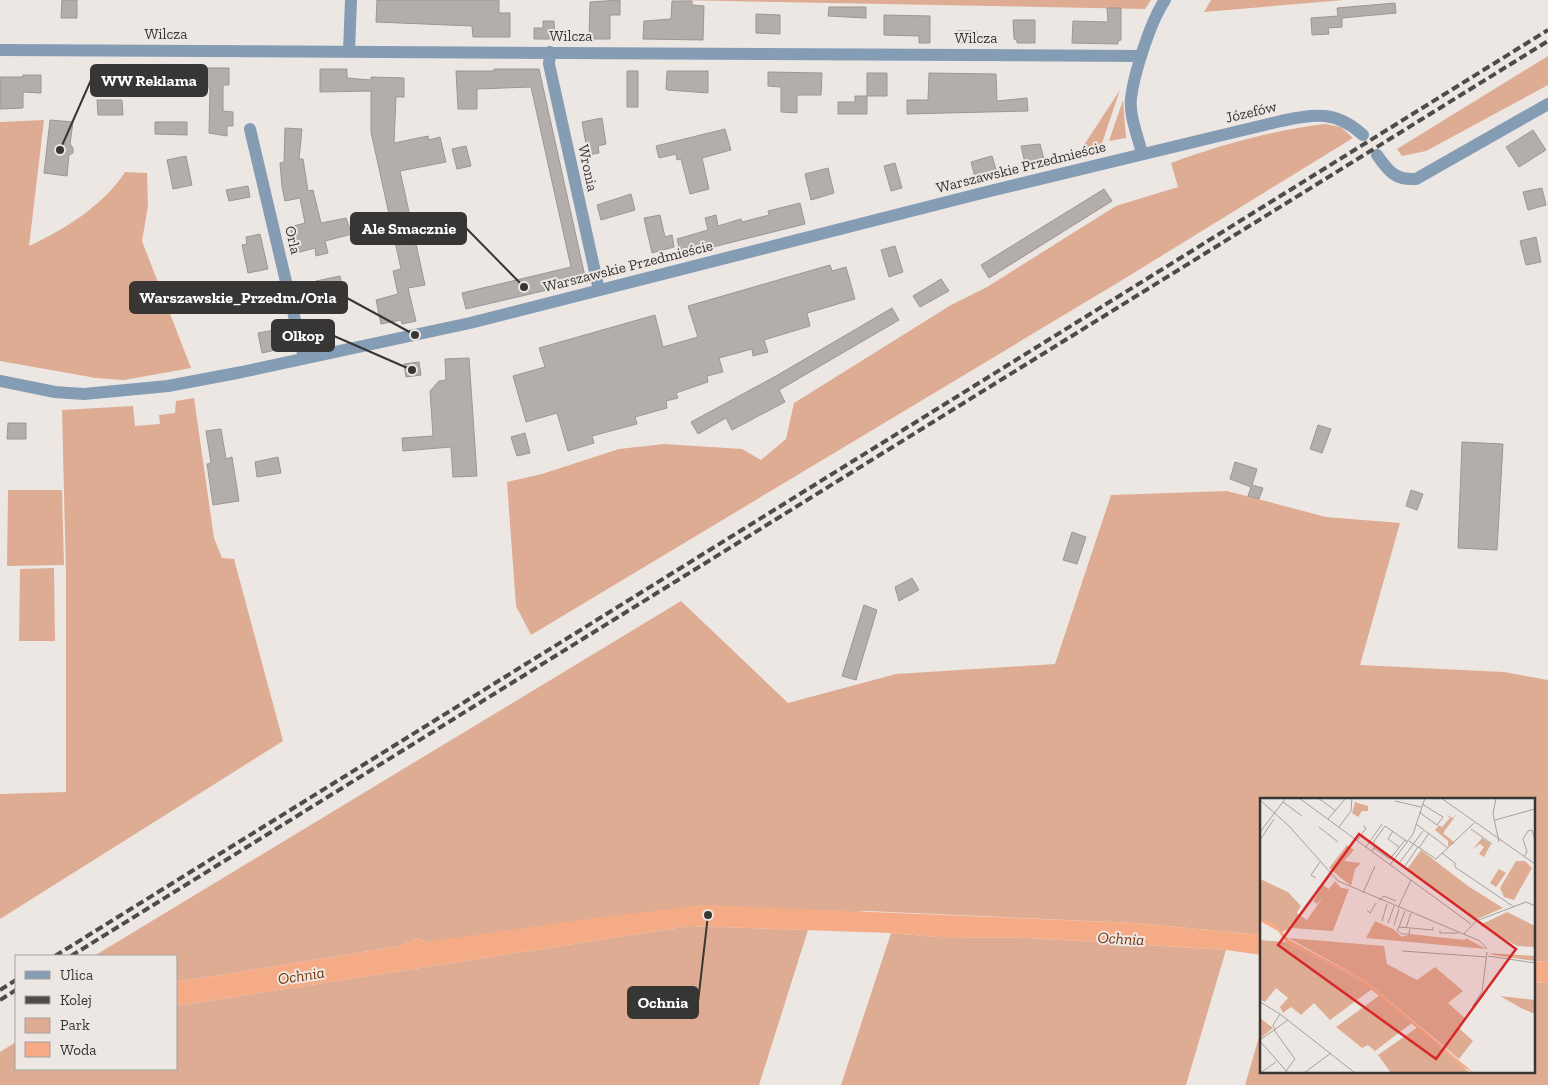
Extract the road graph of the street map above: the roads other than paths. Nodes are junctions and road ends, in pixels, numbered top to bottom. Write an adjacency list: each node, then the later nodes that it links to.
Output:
1 (351, 0): 4 (street)
2 (1165, 0): 6 (street)
3 (0, 50): 4 (street, Wilcza)
4 (349, 51): 5 (street, Wilcza)
5 (550, 52): 6 (street, Wilcza); 12 (street, Wronia)
6 (1142, 56): 10 (street)
7 (1548, 104): 11 (street)
8 (250, 129): 13 (street, Orla)
9 (1363, 135): 10 (street, Józefów)
10 (1142, 154): 12 (street, Warszawskie Przedmieście)
11 (1377, 155)
12 (599, 290): 13 (street, Warszawskie Przedmieście)
13 (304, 358): 14 (street, Warszawskie Przedmieście)
14 (0, 381)

